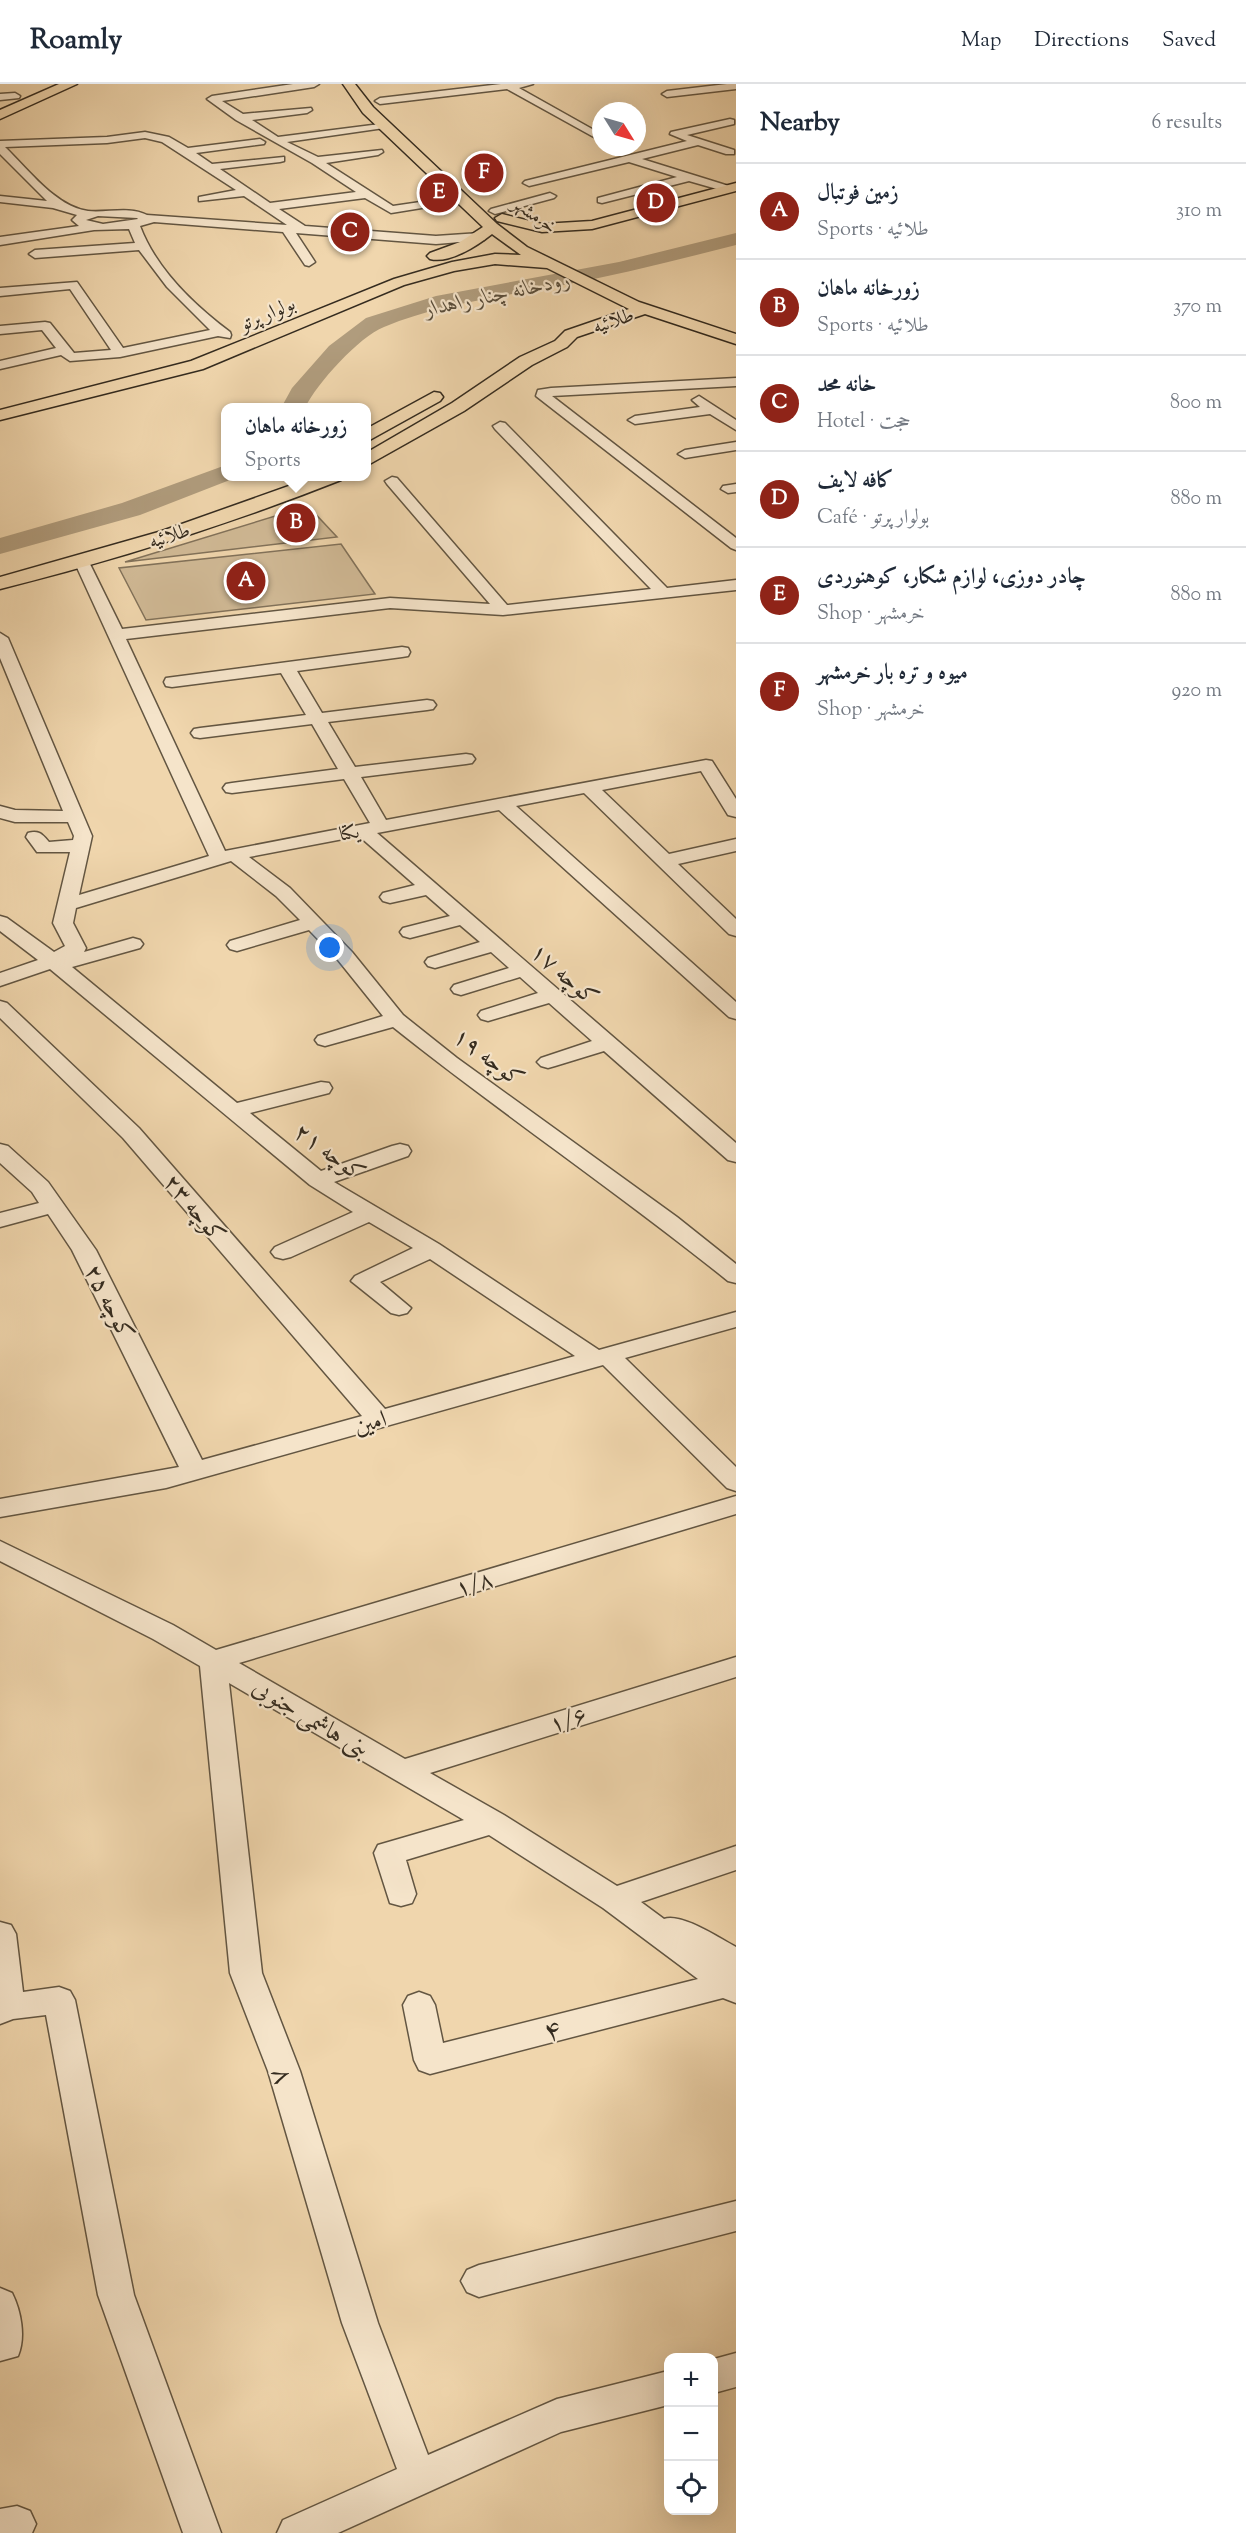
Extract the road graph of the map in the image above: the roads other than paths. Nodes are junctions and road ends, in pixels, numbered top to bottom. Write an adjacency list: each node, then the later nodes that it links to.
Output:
1 (40, 84): 10 (main road)
2 (71, 84): 16 (main road)
3 (314, 84): 18 (street)
4 (349, 84): 20 (main road, خرمشهر)
5 (366, 84): 12 (main road)
6 (528, 84): 7 (street)
7 (508, 86): 12 (street); 21 (street)
8 (708, 86): 9 (street); 13 (street)
9 (736, 86)
10 (15, 96): 11 (street); 14 (main road)
11 (0, 98)
12 (380, 100): 17 (main road)
13 (684, 102)
14 (0, 103)
15 (307, 110): 18 (street)
16 (0, 115)
17 (397, 117)
18 (240, 118): 22 (street)
19 (730, 122): 24 (street)
20 (384, 124): 22 (street); 36 (main road, خرمشهر)
21 (592, 133)
22 (276, 140): 33 (street)
23 (260, 142): 27 (street)
24 (698, 142): 28 (street); 30 (street)
25 (0, 144): 27 (street)
26 (0, 148): 51 (street)
27 (186, 151): 37 (street)
28 (733, 151): 31 (street)
29 (378, 152): 33 (street)
30 (628, 158): 38 (street); 40 (street)
31 (708, 158)
32 (280, 159): 37 (street)
33 (315, 160): 43 (street)
34 (687, 164): 38 (street)
35 (450, 165): 36 (main road)
36 (430, 166): 56 (main road, خرمشهر)
37 (211, 167): 41 (street)
38 (665, 170): 39 (street)
39 (690, 177): 42 (street); 48 (street)
40 (529, 183)
41 (247, 192): 47 (street); 52 (street)
42 (734, 192): 56 (main road)
43 (367, 194): 50 (street); 52 (street)
44 (480, 195): 56 (main road, خرمشهر)
45 (550, 196): 56 (street)
46 (0, 199): 51 (street); 54 (street)
47 (203, 199)
48 (602, 200)
49 (434, 203): 50 (street)
50 (383, 205): 53 (street)
51 (59, 206): 55 (street)
52 (268, 207): 61 (street)
53 (361, 208)
54 (11, 212)
55 (90, 214): 57 (street); 59 (street)
56 (496, 218): 62 (main road); 72 (main road, خرمشهر); 73 (main road, خرمشهر)
57 (148, 219): 58 (street); 60 (street)
58 (133, 224): 59 (street); 66 (street)
59 (93, 228): 63 (street)
60 (288, 230): 61 (street); 71 (street)
61 (304, 232): 64 (street)
62 (480, 237): 64 (street); 67 (main road)
63 (23, 238): 65 (street); 68 (street)
64 (401, 238): 69 (street)
65 (0, 241)
66 (142, 246): 68 (street); 84 (street)
67 (464, 246): 69 (main road); 70 (main road)
68 (34, 254): 75 (street)
69 (434, 256): 76 (main road)
70 (492, 260): 73 (main road, بولوار پرتو); 80 (main road, بولوار پرتو)
71 (309, 262)
72 (566, 263): 73 (main road, خرمشهر); 74 (main road)
73 (550, 264)
74 (586, 276): 79 (main road); 82 (main road)
75 (52, 278): 77 (street); 88 (street)
76 (348, 284)
77 (2, 289)
78 (320, 295): 80 (main road)
79 (622, 300): 81 (main road); 85 (main road, طلائیه)
80 (348, 302): 95 (main road, بولوار پرتو)
81 (645, 309): 86 (main road); 102 (main road, طلائیه)
82 (736, 327)
83 (0, 330): 87 (street)
84 (228, 332): 88 (street); 93 (main road, بولوار پرتو)
85 (544, 334)
86 (736, 339)
87 (65, 350): 88 (street); 89 (street)
88 (120, 353)
89 (0, 365)
90 (736, 382): 91 (street)
91 (677, 385): 94 (street); 106 (street)
92 (444, 391): 99 (main road)
93 (0, 398)
94 (712, 410): 96 (street); 98 (street)
95 (0, 415)
96 (635, 420)
97 (500, 426): 111 (street)
98 (736, 426)
99 (371, 435)
100 (736, 446): 101 (street)
101 (684, 454)
102 (371, 458)
103 (280, 481): 108 (main road, طلائیه)
104 (324, 481): 107 (main road, طلائیه)
105 (392, 481): 112 (street)
106 (736, 545)
107 (82, 561): 109 (main road, طلائیه); 113 (street)
108 (0, 565)
109 (0, 583)
110 (736, 585): 111 (street)
111 (662, 592): 112 (street)
112 (503, 610): 113 (street)
113 (116, 634): 133 (street)
114 (0, 638): 128 (street)
115 (402, 652): 116 (street)
116 (286, 667): 117 (street); 119 (street, کوچه ۱۷)
117 (172, 682)
118 (427, 705): 119 (street)
119 (316, 719): 120 (street); 122 (street, کوچه ۱۷)
120 (200, 733)
121 (465, 759): 122 (street)
122 (350, 774): 124 (street); 129 (street, کوچه ۱۷)
123 (588, 787): 125 (street, یکتا); 126 (street, یکتا); 134 (street)
124 (232, 788)
125 (502, 803): 129 (street, یکتا); 153 (street)
126 (736, 811)
127 (0, 812): 128 (street)
128 (75, 817): 131 (street)
129 (372, 828): 133 (street, یکتا); 135 (street, کوچه ۱۷)
130 (35, 837): 131 (street)
131 (81, 845): 137 (street)
132 (736, 846): 134 (street)
133 (227, 856): 137 (street, یکتا); 140 (street, کوچه ۱۹)
134 (664, 861): 141 (street)
135 (429, 888): 136 (street); 138 (street, کوچه ۱۷)
136 (390, 897)
137 (67, 904): 147 (street)
138 (463, 918): 142 (street); 145 (street, کوچه ۱۷)
139 (0, 922): 147 (street, کوچه ۲۱)
140 (312, 923): 144 (street); 155 (street, کوچه ۱۹)
141 (736, 930)
142 (410, 932)
143 (133, 944): 147 (street)
144 (237, 945)
145 (493, 945): 146 (street); 148 (street, کوچه ۱۷)
146 (435, 962)
147 (56, 963): 149 (street); 160 (street, کوچه ۲۱)
148 (522, 970): 150 (street); 151 (street, کوچه ۱۷)
149 (0, 980)
150 (460, 989)
151 (551, 996): 154 (street); 157 (street, کوچه ۱۷)
152 (0, 1006): 174 (street, کوچه ۲۳)
153 (736, 1013)
154 (488, 1015)
155 (396, 1019): 156 (street); 170 (street, کوچه ۱۹)
156 (325, 1040)
157 (606, 1043): 158 (street); 163 (street, کوچه ۱۷)
158 (548, 1062)
159 (321, 1088): 160 (street)
160 (233, 1111): 164 (street, کوچه ۲۱)
161 (0, 1151): 165 (street, کوچه ۲۵)
162 (400, 1151): 164 (street)
163 (736, 1155)
164 (318, 1180): 166 (street, کوچه ۲۱)
165 (53, 1206): 167 (street); 175 (street, کوچه ۲۵)
166 (369, 1213): 168 (street, کوچه ۲۱); 169 (street)
167 (0, 1220)
168 (431, 1249): 171 (street); 173 (street, کوچه ۲۱)
169 (283, 1252)
170 (736, 1276)
171 (399, 1308)
172 (736, 1320): 173 (street, امین)
173 (602, 1357): 174 (street, امین); 176 (street, کوچه ۲۱)
174 (379, 1419): 175 (street, امین)
175 (194, 1471): 178 (street, امین)
176 (736, 1482)
177 (736, 1505): 180 (street, ۱/۸)
178 (0, 1508)
179 (0, 1550): 180 (street, بنی هاشمی جنوبی)
180 (213, 1660): 182 (street, بنی هاشمی جنوبی); 198 (street, ۸)
181 (736, 1667): 182 (street, ۱/۶)
182 (400, 1772): 183 (street, بنی هاشمی جنوبی)
183 (493, 1823): 185 (street); 186 (street, بنی هاشمی جنوبی)
184 (736, 1858): 186 (street)
185 (401, 1894)
186 (614, 1899): 188 (street, بنی هاشمی جنوبی)
187 (0, 1934): 190 (street)
188 (733, 1979): 189 (street, ۴)
189 (419, 2005)
190 (5, 2009): 199 (street)
191 (736, 2216): 192 (street)
192 (479, 2281)
193 (0, 2304): 194 (street)
194 (0, 2345)
195 (736, 2370): 196 (street)
196 (718, 2375)
197 (664, 2389): 198 (street)
198 (418, 2477): 200 (street)
199 (202, 2533)
200 (296, 2533)

